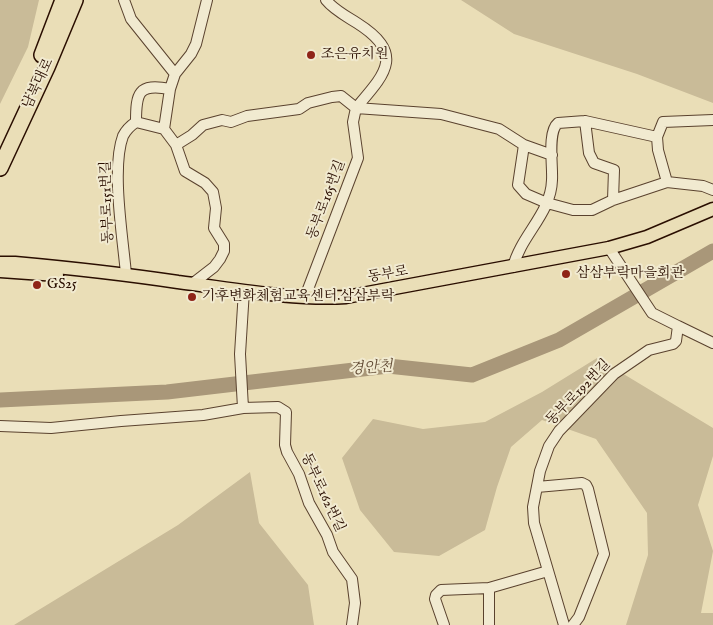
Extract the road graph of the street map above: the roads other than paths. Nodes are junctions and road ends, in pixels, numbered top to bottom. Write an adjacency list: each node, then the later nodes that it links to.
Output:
1 (63, 0): 17 (highway, 남북대로)
2 (75, 0): 17 (highway, 남북대로)
3 (124, 0): 6 (street)
4 (207, 0): 6 (street)
5 (326, 0): 8 (street)
6 (175, 74): 7 (street)
7 (170, 89): 11 (street); 12 (street)
8 (356, 108): 14 (street); 15 (street); 31 (street, 동부로165번길)
9 (713, 120): 13 (street)
10 (584, 121): 13 (street); 16 (street); 20 (street)
11 (136, 122): 12 (street); 28 (street, 동부로151번길)
12 (164, 129): 15 (street)
13 (657, 137): 18 (street)
14 (524, 145): 16 (street); 21 (street)
15 (176, 146): 29 (street)
16 (552, 155): 21 (street)
17 (2, 156)
18 (667, 182): 19 (street); 20 (street)
19 (713, 190)
20 (613, 200): 21 (street)
21 (547, 203): 26 (street)
22 (713, 209): 24 (main road, 동부로)
23 (713, 215): 24 (main road)
24 (611, 251): 26 (main road, 동부로); 30 (main road); 32 (street)
25 (0, 263): 28 (main road, 동부로)
26 (512, 267): 31 (main road, 동부로)
27 (0, 271): 30 (main road)
28 (126, 274): 29 (main road, 동부로)
29 (192, 284): 30 (main road, 동부로)
30 (244, 293): 31 (main road, 동부로); 34 (street)
31 (305, 297)
32 (678, 326): 33 (street); 36 (street, 동부로192번길)
33 (713, 343)
34 (243, 408): 35 (street); 39 (street, 동부로162번길)
35 (0, 426)
36 (536, 487): 37 (street, 동부로192번길); 43 (street)
37 (548, 572): 38 (street); 42 (street, 동부로192번길)
38 (489, 588): 40 (street); 41 (street)
39 (352, 625)
40 (444, 625)
41 (489, 625)
42 (564, 625)
43 (573, 625)

